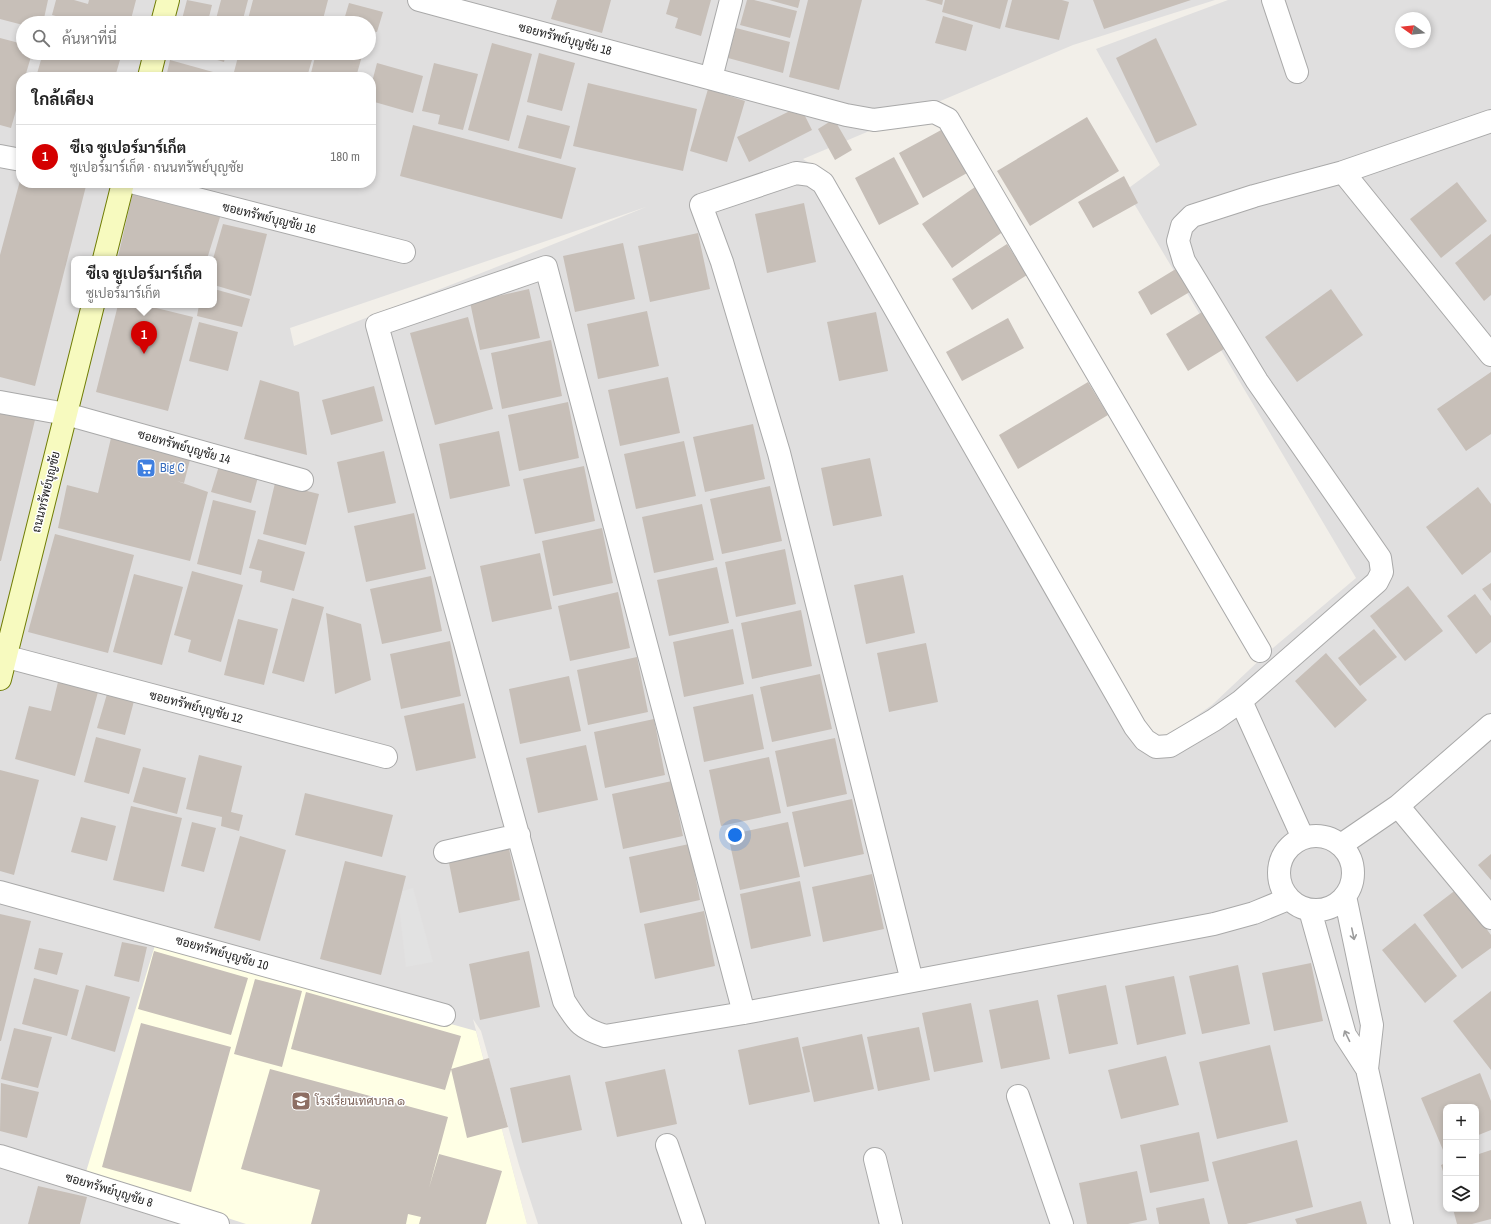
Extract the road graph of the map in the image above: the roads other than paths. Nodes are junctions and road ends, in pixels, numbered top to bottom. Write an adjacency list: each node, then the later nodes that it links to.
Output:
1 (168, 0): 5 (street)
2 (419, 0): 9 (street, ซอยทรัพย์บุญชัย 18)
3 (731, 0): 9 (street)
4 (1273, 0): 8 (street)
5 (164, 16)
6 (153, 60): 7 (street)
7 (150, 72)
8 (1297, 72)
9 (712, 78): 23 (street, ซอยทรัพย์บุญชัย 18)
10 (1491, 121): 13 (street)
11 (0, 156): 12 (street)
12 (16, 159)
13 (1343, 172): 19 (street); 26 (street)
14 (122, 188): 17 (street)
15 (154, 188): 16 (street, ซอยทรัพย์บุญชัย 16)
16 (404, 252)
17 (105, 256)
18 (91, 308): 21 (street, ถนนทรัพย์บุญชัย)
19 (1491, 355)
20 (0, 402): 21 (street, ซอยทรัพย์บุญชัย 14)
21 (66, 414): 22 (street, ซอยทรัพย์บุญชัย 14); 24 (street, ถนนทรัพย์บุญชัย)
22 (302, 480)
23 (1260, 651)
24 (3, 655): 25 (street, ถนนทรัพย์บุญชัย); 28 (street, ซอยทรัพย์บุญชัย 12)
25 (0, 679)
26 (1241, 701): 31 (street); 39 (street)
27 (1491, 725): 29 (street)
28 (386, 757)
29 (1398, 806): 32 (street); 38 (street)
30 (519, 835): 33 (street); 40 (street); 40 (street)
31 (1303, 838): 32 (street); 36 (street)
32 (1341, 845): 35 (street)
33 (445, 852)
34 (0, 892): 41 (street, ซอยทรัพย์บุญชัย 10)
35 (1345, 896): 37 (street); 42 (street, one-way to 42)
36 (1288, 899): 37 (street); 39 (street)
37 (1310, 910): 42 (street, one-way to 37)
38 (1491, 918)
39 (912, 981): 40 (street)
40 (744, 1013)
41 (444, 1015)
42 (1367, 1069): 51 (street)
43 (1018, 1096): 50 (street)
44 (667, 1146): 48 (street)
45 (0, 1156): 47 (street, ซอยทรัพย์บุญชัย 8)
46 (875, 1159): 49 (street)
47 (218, 1224)
48 (694, 1224)
49 (891, 1224)
50 (1062, 1224)
51 (1402, 1224)

